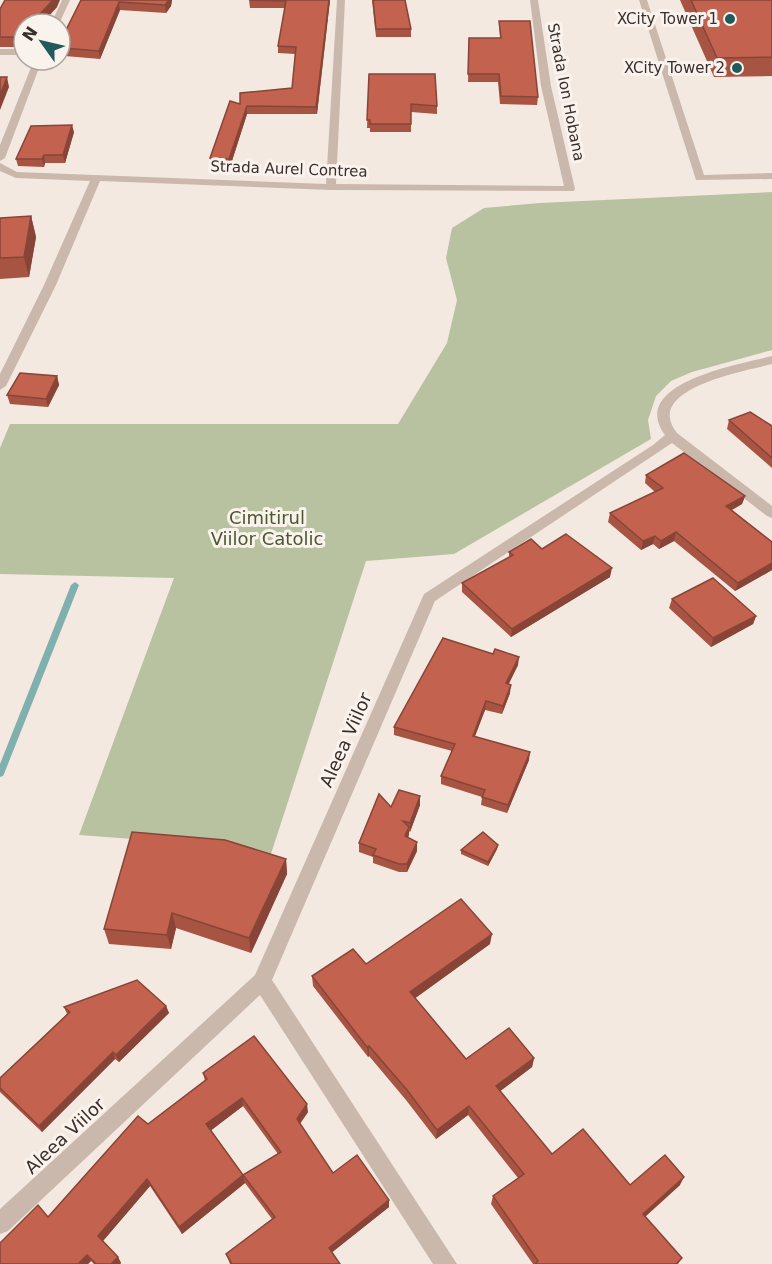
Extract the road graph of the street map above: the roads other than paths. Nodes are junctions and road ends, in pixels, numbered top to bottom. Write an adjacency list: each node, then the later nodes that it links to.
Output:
1 (341, 0): 9 (street)
2 (534, 0): 10 (street, Strada Ion Hobana)
3 (643, 0): 7 (street)
4 (33, 72): 5 (street)
5 (0, 158)
6 (4, 169): 8 (street, Strada Aurel Contrea)
7 (772, 176)
8 (96, 178): 9 (street, Strada Aurel Contrea); 12 (street)
9 (331, 187): 10 (street, Strada Aurel Contrea)
10 (570, 189)
11 (772, 360): 13 (street)
12 (0, 386)
13 (672, 436): 14 (street); 15 (street, Aleea Viilor)
14 (772, 513)
15 (262, 981): 16 (street, Aleea Viilor); 17 (street)
16 (0, 1223)
17 (446, 1264)

